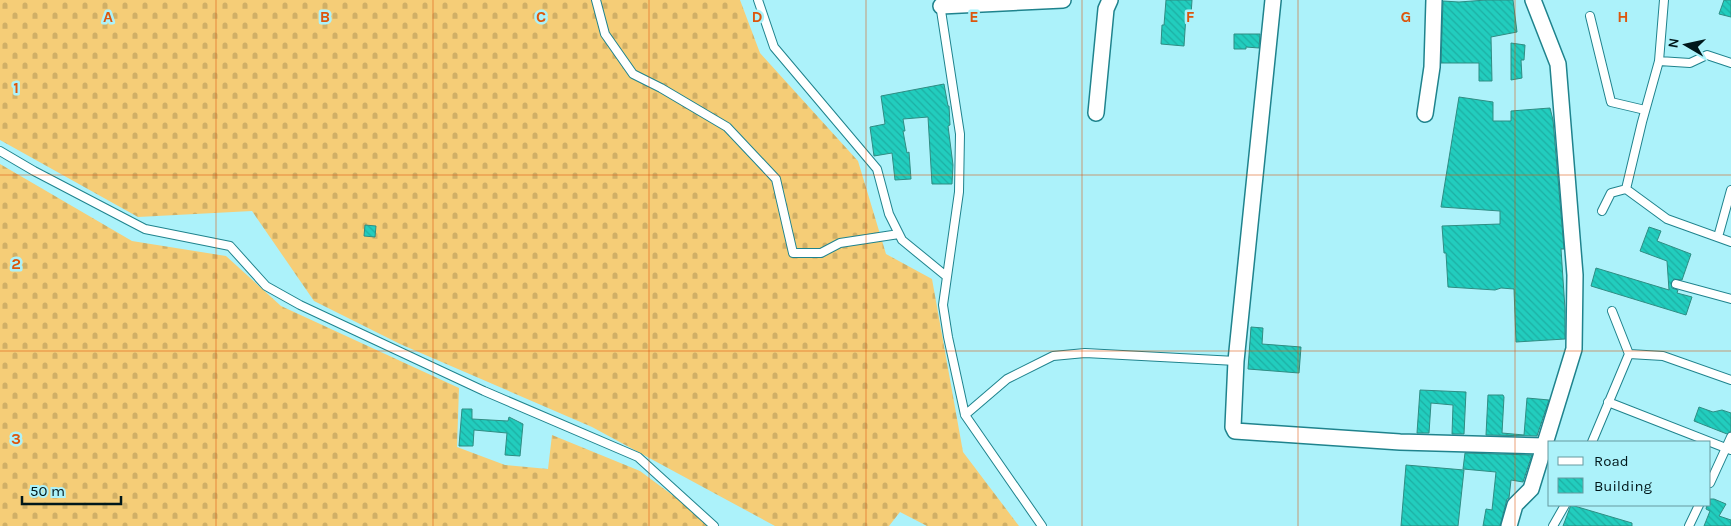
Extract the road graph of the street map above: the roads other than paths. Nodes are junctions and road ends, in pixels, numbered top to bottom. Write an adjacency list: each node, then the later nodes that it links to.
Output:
1 (596, 0): 20 (lane)
2 (758, 0): 20 (lane)
3 (1063, 0): 9 (street)
4 (1110, 0): 14 (street)
5 (1273, 0): 28 (street)
6 (1434, 0): 15 (street)
7 (1533, 0): 36 (street)
8 (1664, 0): 11 (lane)
9 (940, 3): 23 (lane)
10 (1590, 16): 13 (lane)
11 (1659, 61): 12 (lane); 13 (lane)
12 (1731, 63)
13 (1645, 110): 17 (lane)
14 (1096, 114)
15 (1425, 114)
16 (0, 151): 41 (lane)
17 (1626, 189): 19 (lane); 21 (lane)
18 (1731, 190): 21 (lane)
19 (1602, 211)
20 (899, 234): 23 (lane)
21 (1718, 238): 22 (lane)
22 (1731, 242)
23 (946, 276): 31 (lane)
24 (1676, 284): 25 (lane)
25 (1731, 299)
26 (1612, 311): 27 (lane)
27 (1629, 354): 29 (lane); 30 (lane)
28 (1236, 361): 31 (lane); 36 (street)
29 (1731, 380)
30 (1608, 402): 33 (lane); 34 (lane)
31 (965, 415): 42 (lane)
32 (1731, 437): 37 (lane)
33 (1592, 441)
34 (1708, 441)
35 (1711, 442): 37 (lane)
36 (1546, 446): 43 (street)
37 (1729, 449): 38 (lane)
38 (1711, 481)
39 (1564, 506): 44 (lane)
40 (1699, 506): 45 (lane)
41 (714, 526)
42 (1042, 526)
43 (1509, 526)
44 (1553, 526)
45 (1689, 526)

